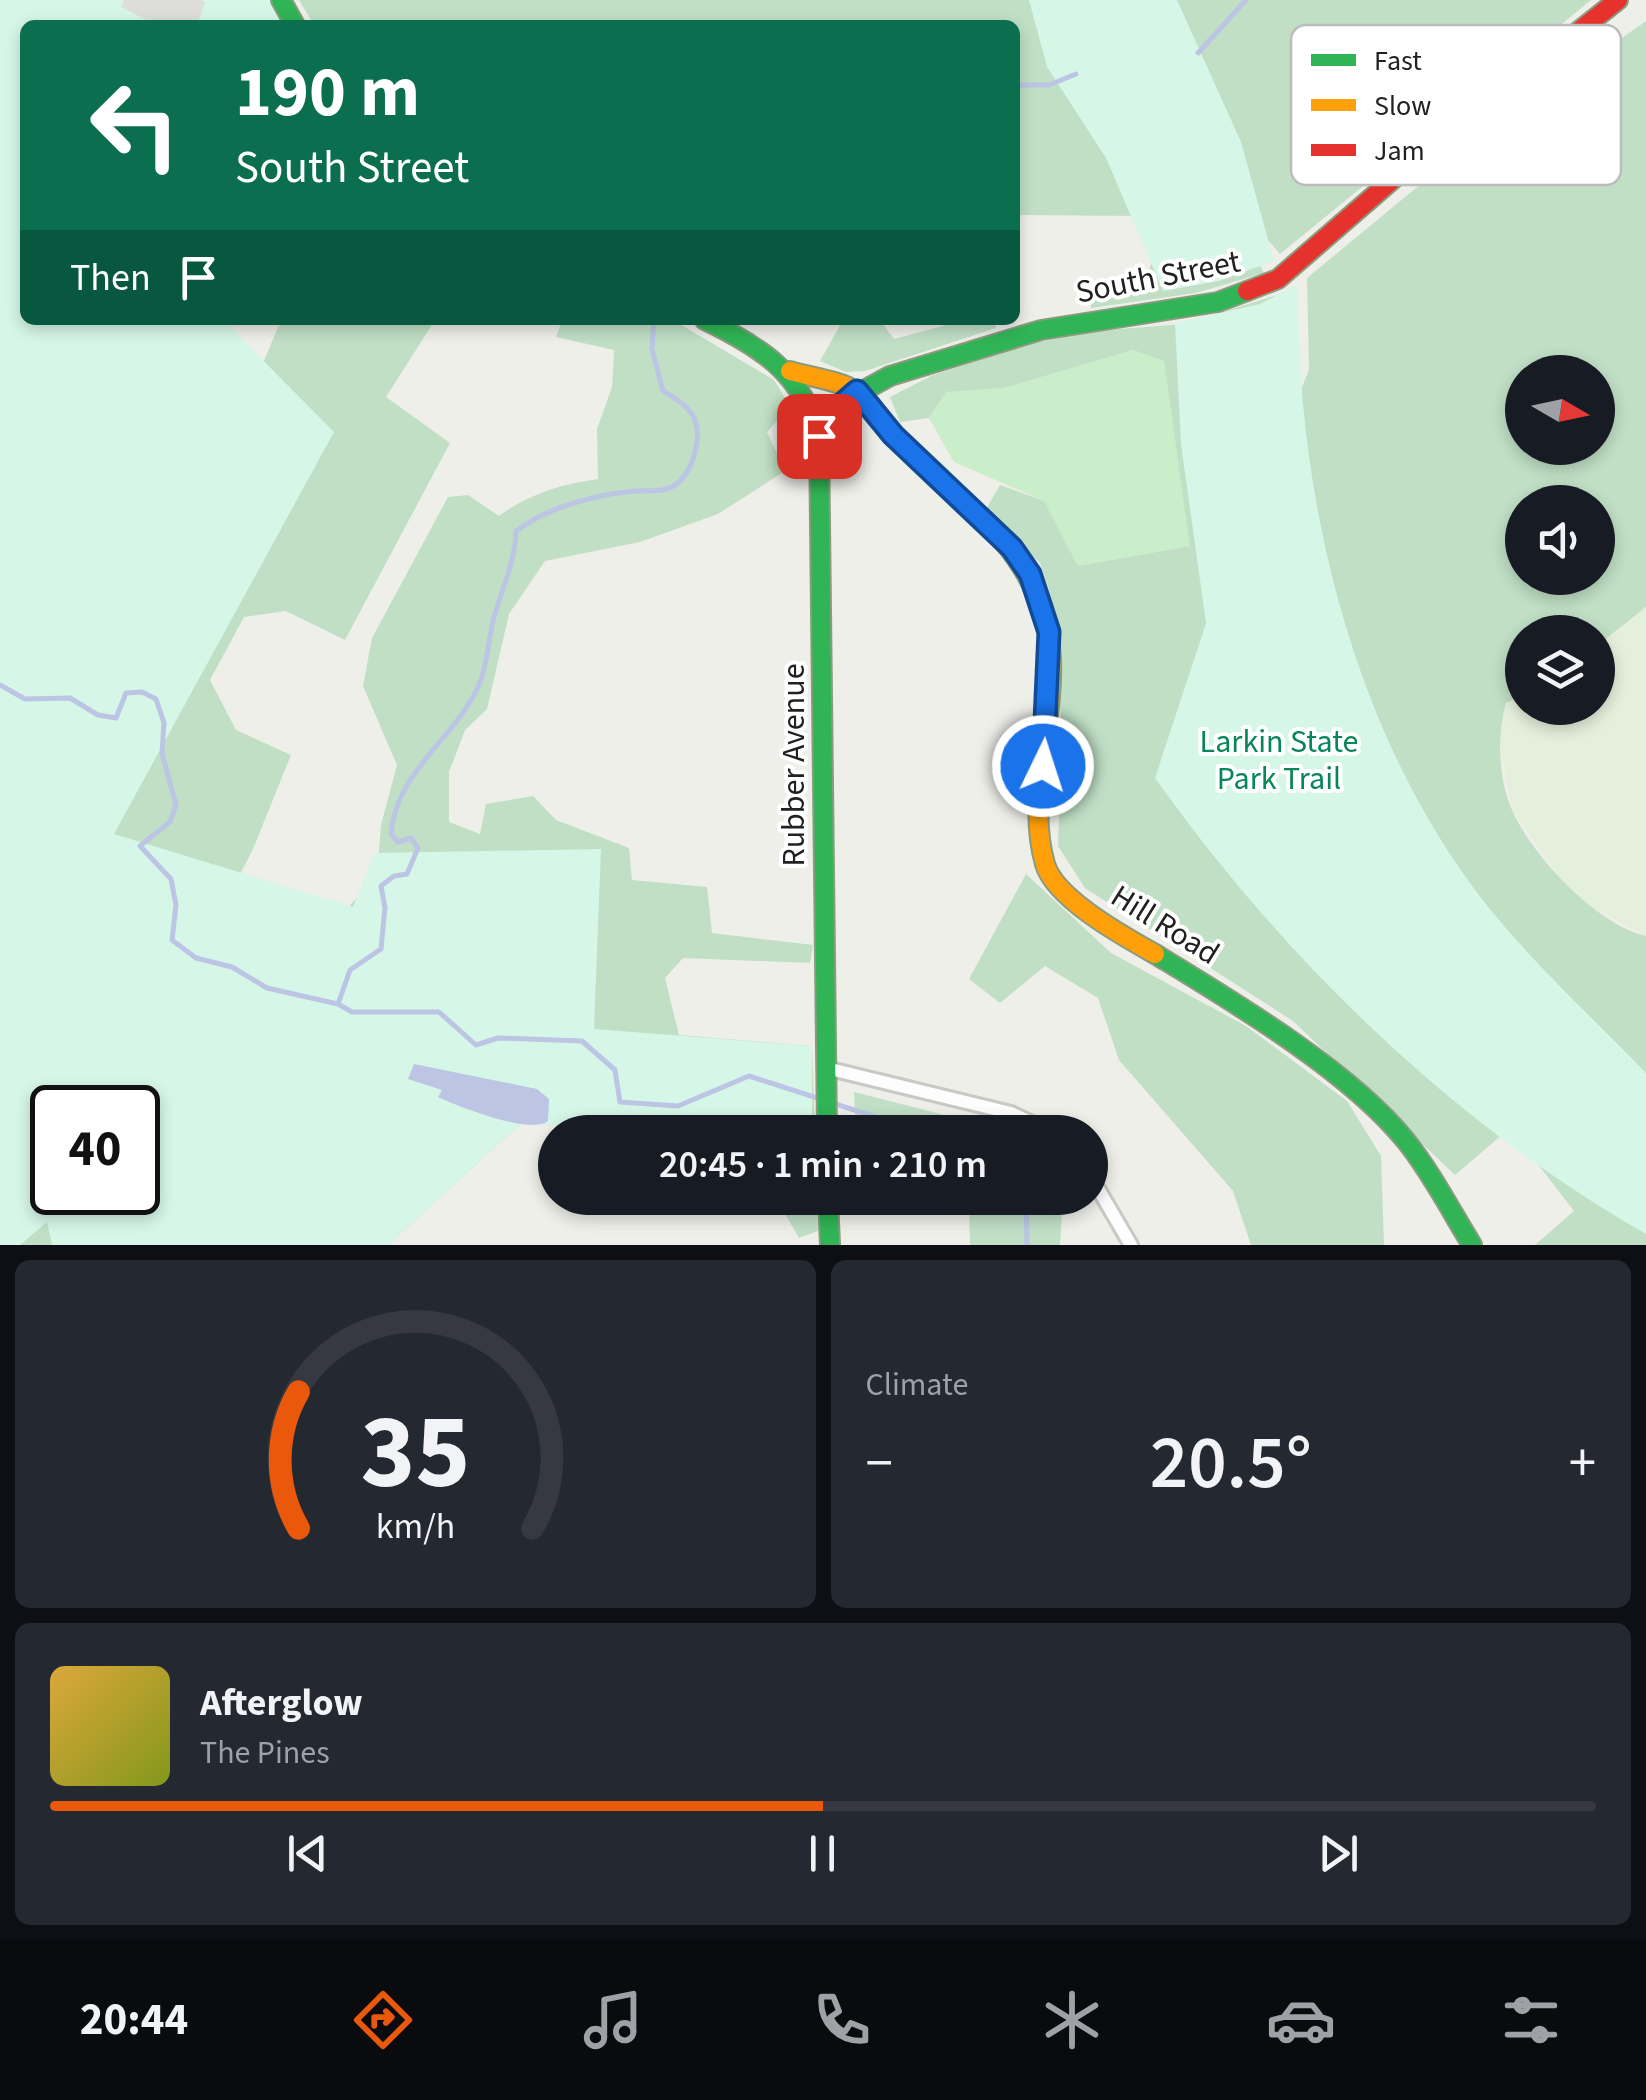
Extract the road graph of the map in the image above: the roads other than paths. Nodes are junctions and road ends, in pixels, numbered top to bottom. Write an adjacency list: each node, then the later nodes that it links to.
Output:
1 (1618, 0): 2 (street, South Street)
2 (1587, 25)
3 (1386, 185): 6 (street, South Street)
4 (713, 325): 5 (street)
5 (790, 372): 6 (street); 7 (street, Rubber Avenue)
6 (857, 391): 7 (street, South Street); 15 (street, Hill Road)
7 (819, 436): 8 (street, Rubber Avenue)
8 (826, 1068): 9 (street, Rubber Avenue); 10 (street)
9 (826, 1115)
10 (1015, 1115)
11 (1108, 1206): 14 (street)
12 (829, 1215): 13 (street)
13 (830, 1245)
14 (1131, 1245)
15 (1472, 1245)

